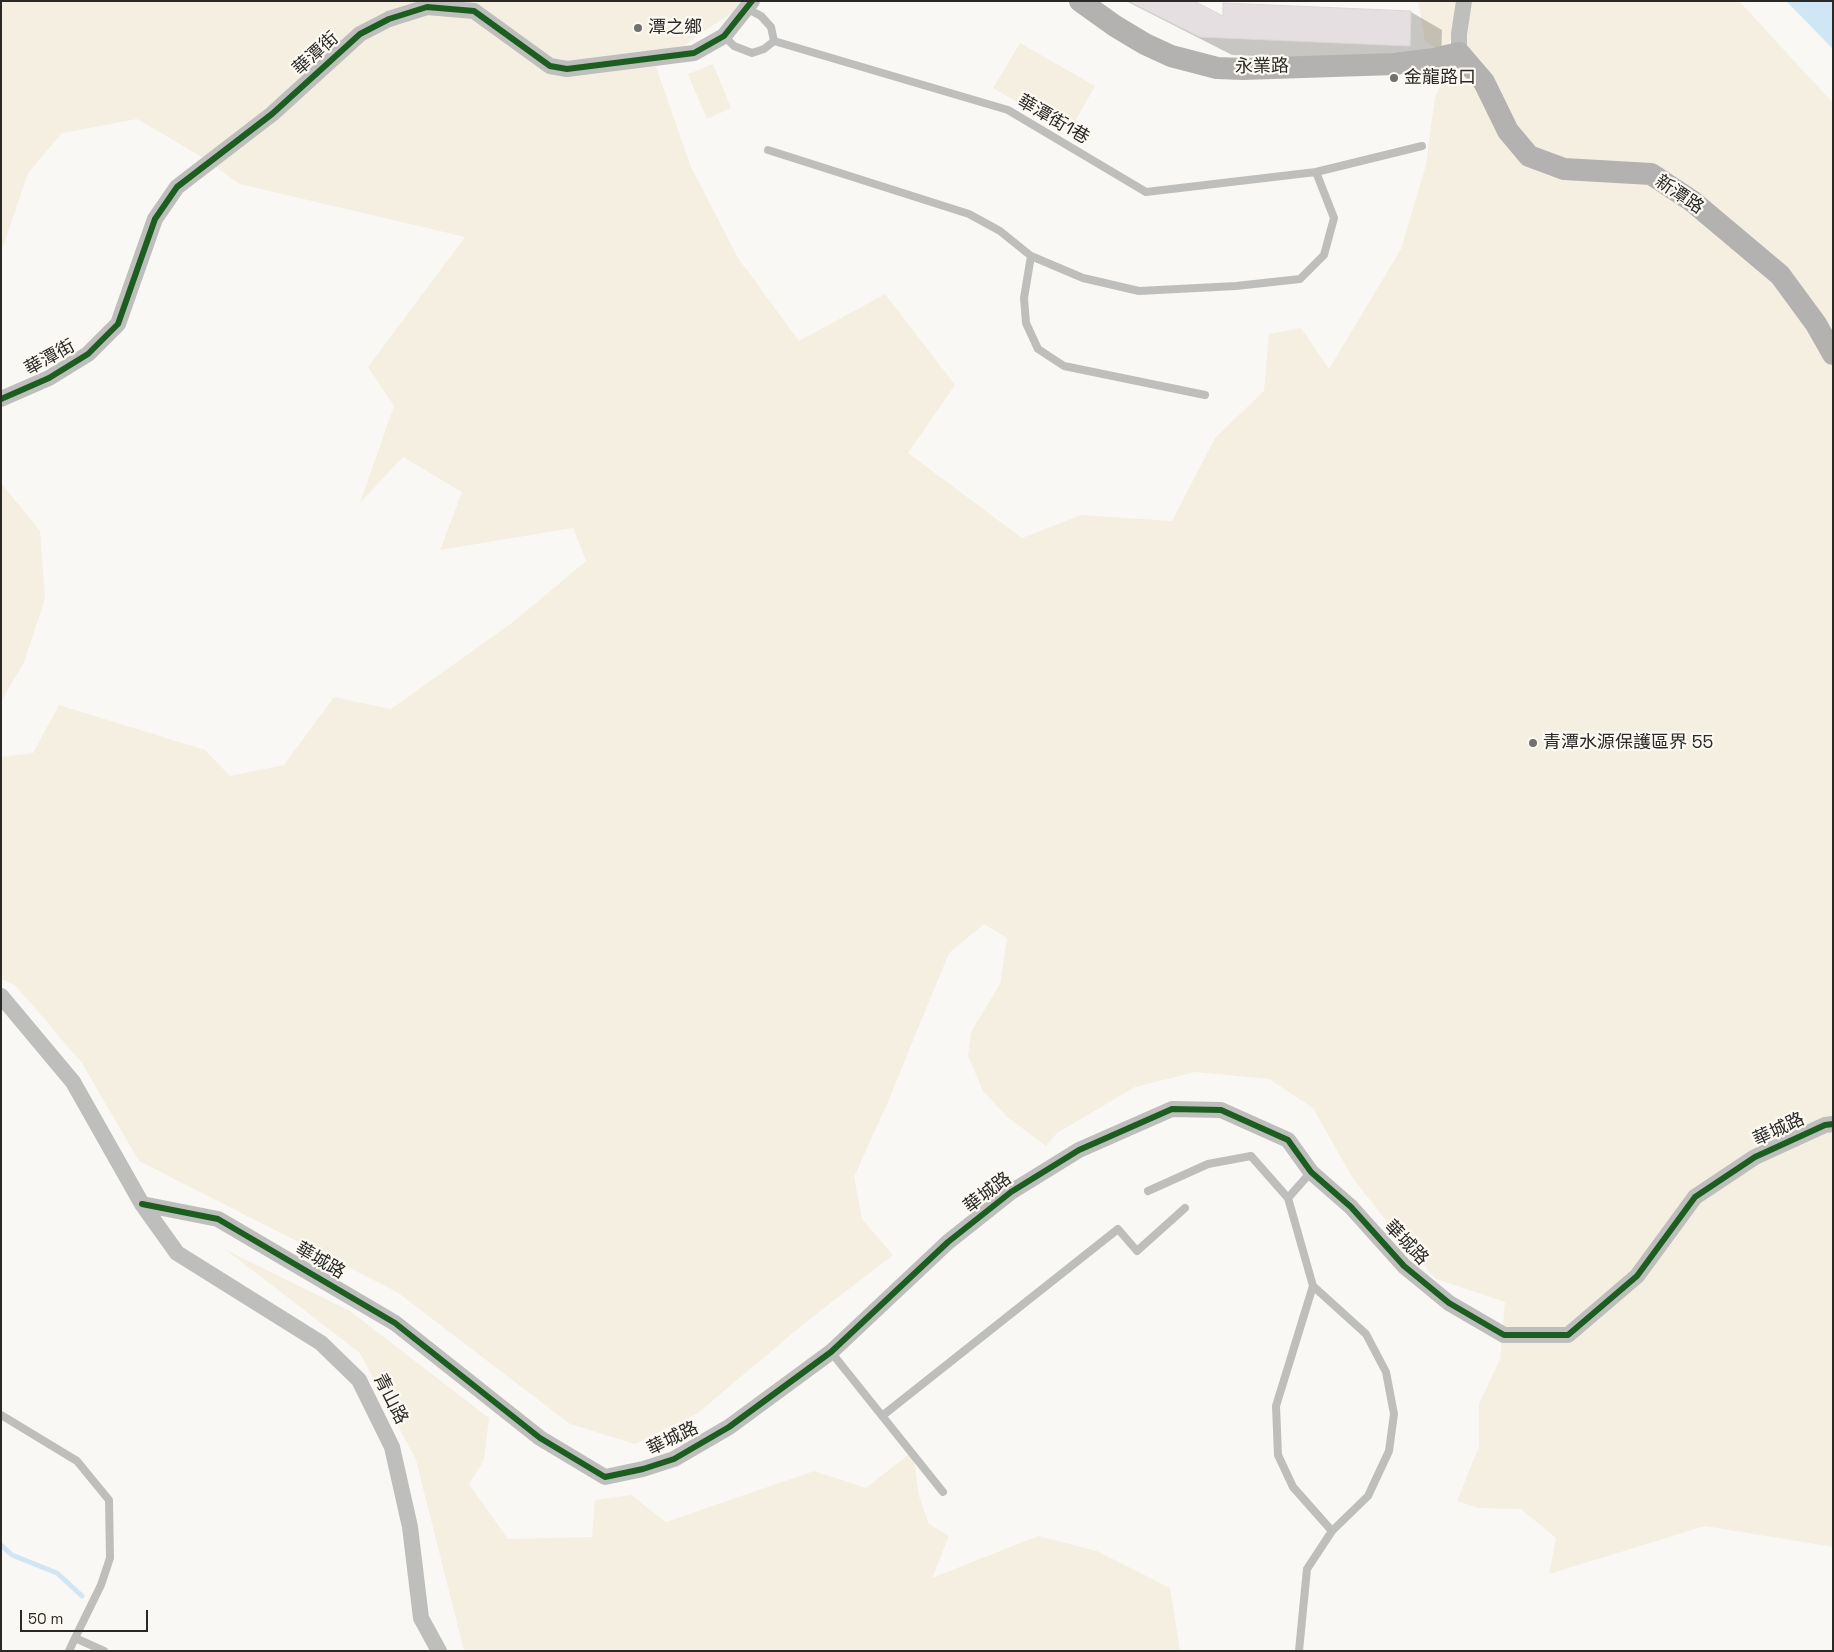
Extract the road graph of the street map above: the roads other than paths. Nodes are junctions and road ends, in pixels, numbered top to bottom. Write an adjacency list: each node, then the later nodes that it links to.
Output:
1 (1080, 1): 6 (street, 永業路)
2 (1464, 1): 6 (street)
3 (749, 4): 4 (street, 華潭街); 5 (lane)
4 (724, 36): 5 (lane); 13 (street, 華潭街)
5 (774, 41): 9 (lane, 華潭街1巷)
6 (1459, 53): 11 (street, 新潭路)
7 (1422, 146): 9 (lane, 華潭街1巷)
8 (768, 150): 10 (lane)
9 (1316, 172): 10 (lane)
10 (1031, 256): 12 (lane)
11 (1833, 354)
12 (1205, 395)
13 (1, 400)
14 (1, 996): 19 (street)
15 (1833, 1124): 16 (street, 華城路)
16 (1311, 1172): 18 (lane); 22 (street, 華城路)
17 (1148, 1191): 18 (lane)
18 (1288, 1198): 21 (lane)
19 (142, 1204): 22 (street, 華城路); 30 (street, 青山路)
20 (1185, 1208): 24 (lane)
21 (1313, 1286): 26 (lane); 26 (lane)
22 (831, 1352): 24 (lane)
23 (1, 1415): 27 (lane)
24 (882, 1416): 25 (lane)
25 (943, 1492)
26 (1332, 1531): 31 (lane)
27 (75, 1638): 28 (lane); 29 (lane)
28 (69, 1651)
29 (104, 1651)
30 (439, 1651)
31 (1299, 1651)

